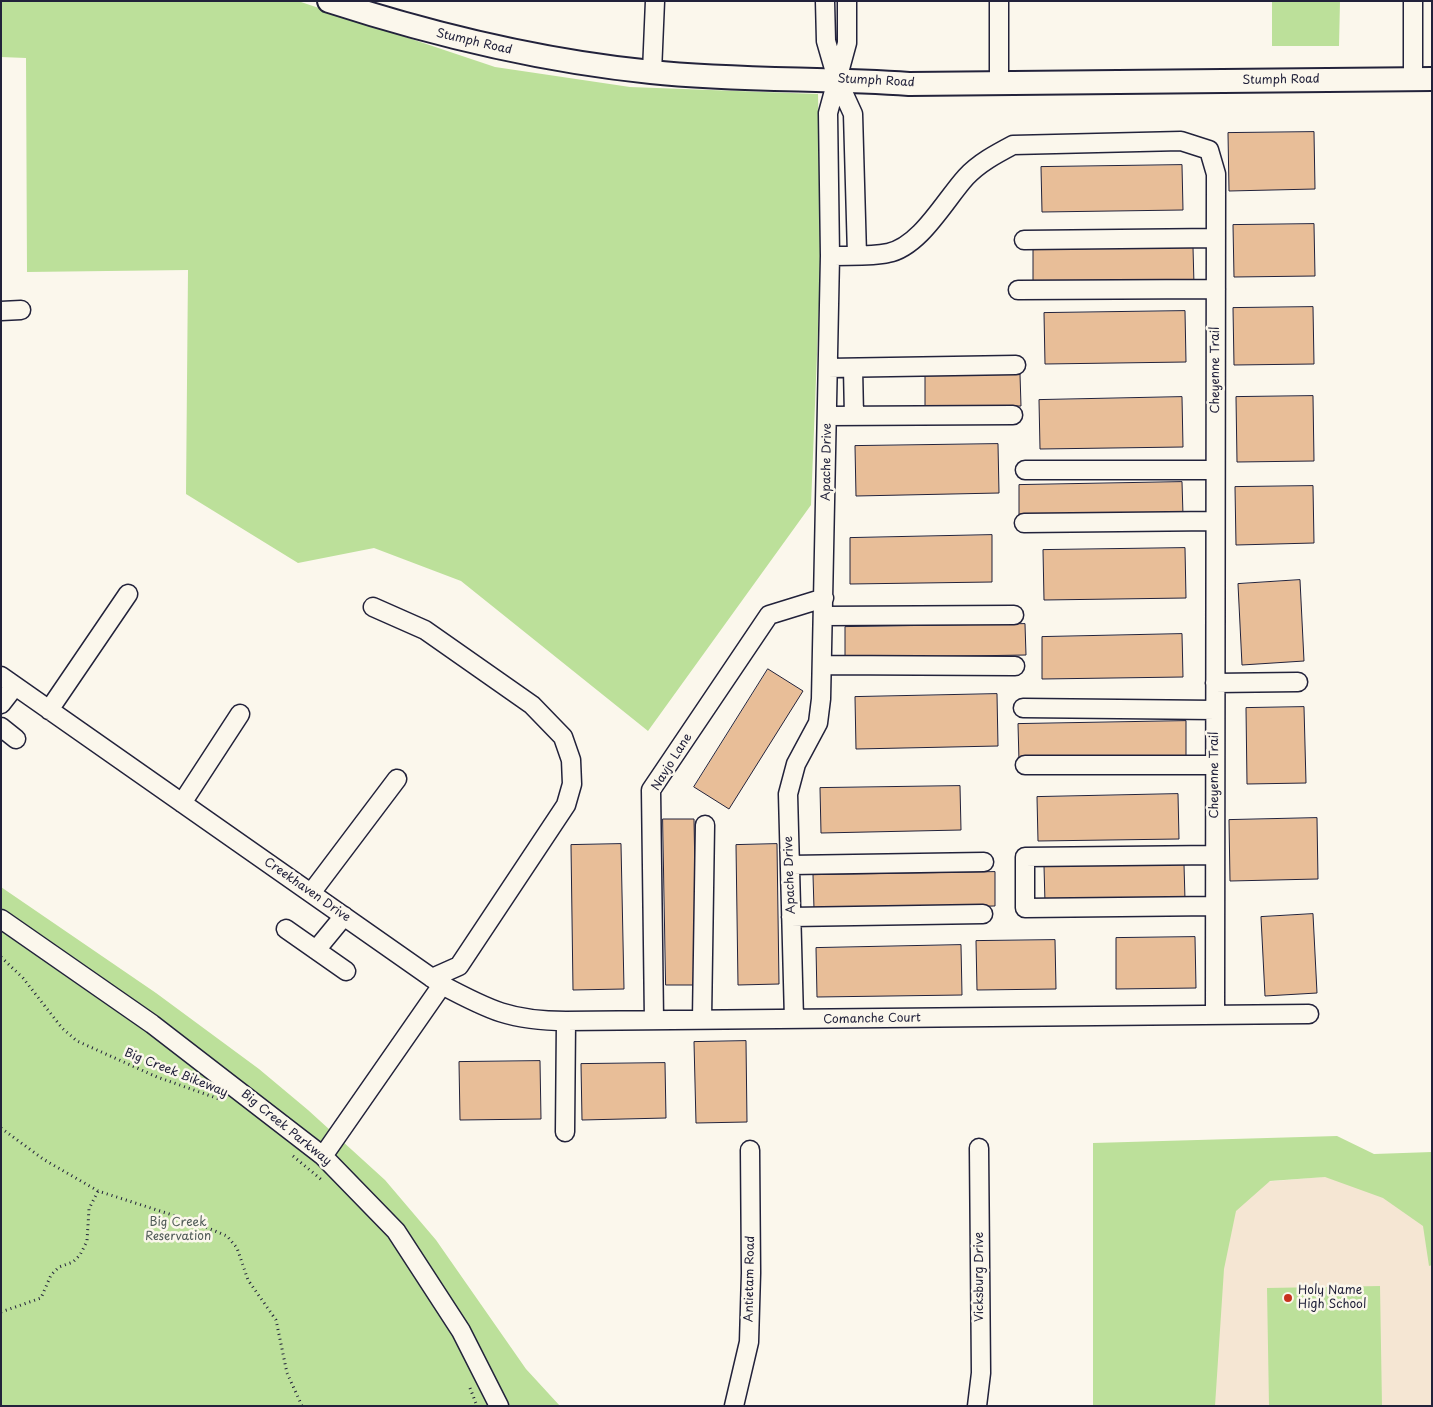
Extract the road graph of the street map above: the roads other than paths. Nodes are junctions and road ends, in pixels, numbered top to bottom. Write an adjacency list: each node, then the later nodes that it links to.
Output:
1 (329, 1): 7 (main road, Stumph Road)
2 (655, 1): 7 (street)
3 (825, 1): 8 (street)
4 (847, 1): 8 (street, Apache Drive)
5 (999, 1): 10 (street)
6 (1413, 1): 9 (street)
7 (652, 72): 8 (main road, Stumph Road)
8 (837, 79): 10 (main road, Stumph Road); 13 (street); 14 (street, Apache Drive)
9 (1422, 79): 10 (main road, Stumph Road)
10 (999, 83)
11 (1216, 238): 12 (street); 13 (street, Cheyenne Trail); 15 (street, Cheyenne Trail)
12 (1024, 240)
13 (857, 255): 14 (street, Cheyenne Trail)
14 (830, 256): 20 (street, Apache Drive)
15 (1216, 289): 16 (street); 26 (street, Cheyenne Trail)
16 (1018, 290)
17 (21, 310): 18 (street)
18 (1, 311)
19 (1016, 365): 21 (street)
20 (828, 368): 21 (street); 23 (street, Apache Drive)
21 (853, 368): 24 (street)
22 (1013, 415): 24 (street)
23 (827, 416): 24 (street); 30 (street, Apache Drive)
24 (854, 416)
25 (1025, 470): 26 (street)
26 (1215, 470): 27 (street, Cheyenne Trail)
27 (1215, 521): 28 (street); 38 (street, Cheyenne Trail)
28 (1024, 523)
29 (128, 594): 41 (street)
30 (824, 598): 33 (street, Apache Drive); 67 (street, Navjo Lane)
31 (373, 607): 63 (street)
32 (1014, 615): 33 (street)
33 (823, 616): 34 (street, Apache Drive)
34 (822, 665): 35 (street); 53 (street, Apache Drive)
35 (1015, 666)
36 (8, 681): 39 (street); 41 (street, Creekhaven Drive)
37 (1298, 682): 38 (street)
38 (1215, 683): 42 (street, Cheyenne Trail)
39 (1, 704)
40 (1023, 708): 42 (street)
41 (49, 710): 49 (street, Creekhaven Drive)
42 (1215, 710): 47 (street, Cheyenne Trail)
43 (240, 714): 49 (street)
44 (1, 727): 45 (street)
45 (16, 739)
46 (1025, 765): 47 (street)
47 (1215, 766): 51 (street, Cheyenne Trail)
48 (397, 778): 54 (street)
49 (182, 802): 54 (street, Creekhaven Drive)
50 (705, 825): 66 (street)
51 (1215, 855): 55 (street, Cheyenne Trail); 55 (street)
52 (984, 862): 53 (street)
53 (790, 864): 58 (street, Apache Drive)
54 (311, 893): 57 (street, Creekhaven Drive)
55 (1215, 906): 65 (street, Cheyenne Trail)
56 (983, 914): 58 (street)
57 (344, 916): 61 (street); 63 (street, Creekhaven Drive)
58 (791, 917): 68 (street, Apache Drive)
59 (1, 919): 73 (street, Big Creek Parkway)
60 (286, 929): 61 (street)
61 (316, 950): 62 (street)
62 (346, 971)
63 (437, 981): 69 (street, Comanche Court); 73 (street)
64 (1309, 1014): 65 (street, Comanche Court)
65 (1215, 1015): 68 (street, Comanche Court)
66 (702, 1019): 67 (street, Comanche Court); 68 (street, Comanche Court)
67 (654, 1020): 69 (street, Comanche Court)
68 (794, 1020)
69 (566, 1021): 70 (street)
70 (565, 1132)
71 (979, 1148): 76 (street, Vicksburg Drive)
72 (750, 1150): 75 (street, Antietam Road)
73 (323, 1156): 74 (street, Big Creek Parkway)
74 (499, 1406)
75 (734, 1406)
76 (977, 1406)

